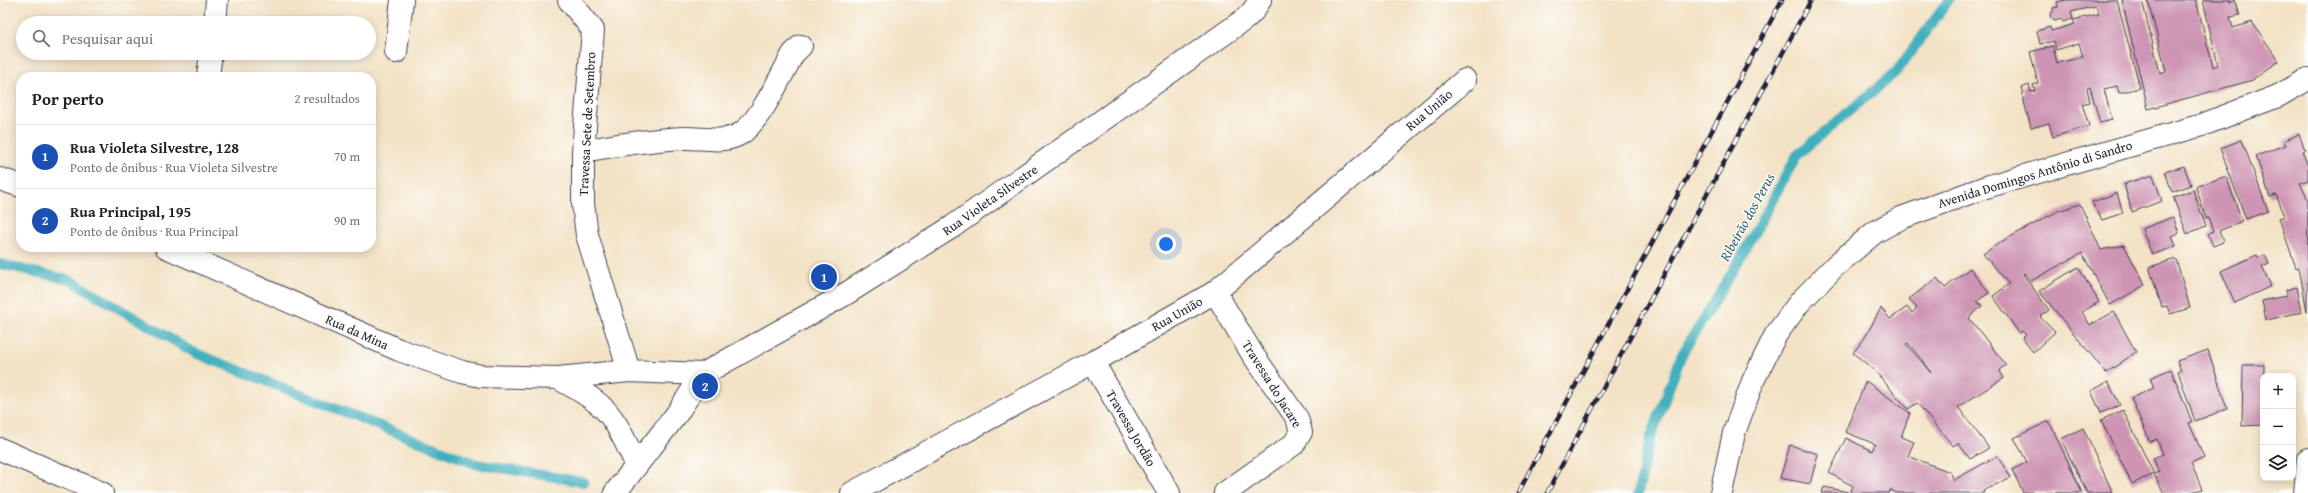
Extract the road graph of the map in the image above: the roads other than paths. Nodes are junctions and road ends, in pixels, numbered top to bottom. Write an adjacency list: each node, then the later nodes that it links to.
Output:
1 (218, 0): 5 (street)
2 (402, 0): 7 (street)
3 (569, 0): 12 (street, Travessa Sete de Setembro)
4 (1260, 0): 20 (street, Rua Violeta Silvestre)
5 (216, 16)
6 (801, 46): 12 (street)
7 (396, 52)
8 (210, 60): 9 (street)
9 (209, 72)
10 (1465, 80): 16 (street, Rua União)
11 (2308, 80): 29 (street, Avenida Domingos Antônio di Sandro)
12 (583, 151): 18 (street, Travessa Sete de Setembro)
13 (0, 179): 14 (street)
14 (16, 184)
15 (184, 252): 19 (street, Rua da Mina)
16 (1215, 292): 17 (street, Rua União); 28 (street, Travessa do Jacare)
17 (1093, 362): 26 (street, Rua União); 27 (street, Travessa Jordão)
18 (629, 371): 19 (street, Rua da Mina); 20 (street, Rua da Mina)
19 (558, 378): 23 (street, Rua da Mina)
20 (699, 379): 23 (street, Rua Violeta Silvestre)
21 (0, 449): 24 (street)
22 (2308, 459): 30 (street)
23 (637, 465): 25 (street, Rua Violeta Silvestre)
24 (101, 493)
25 (616, 493)
26 (852, 493)
27 (1169, 493)
28 (1225, 493)
29 (1721, 493)
30 (2305, 493)

